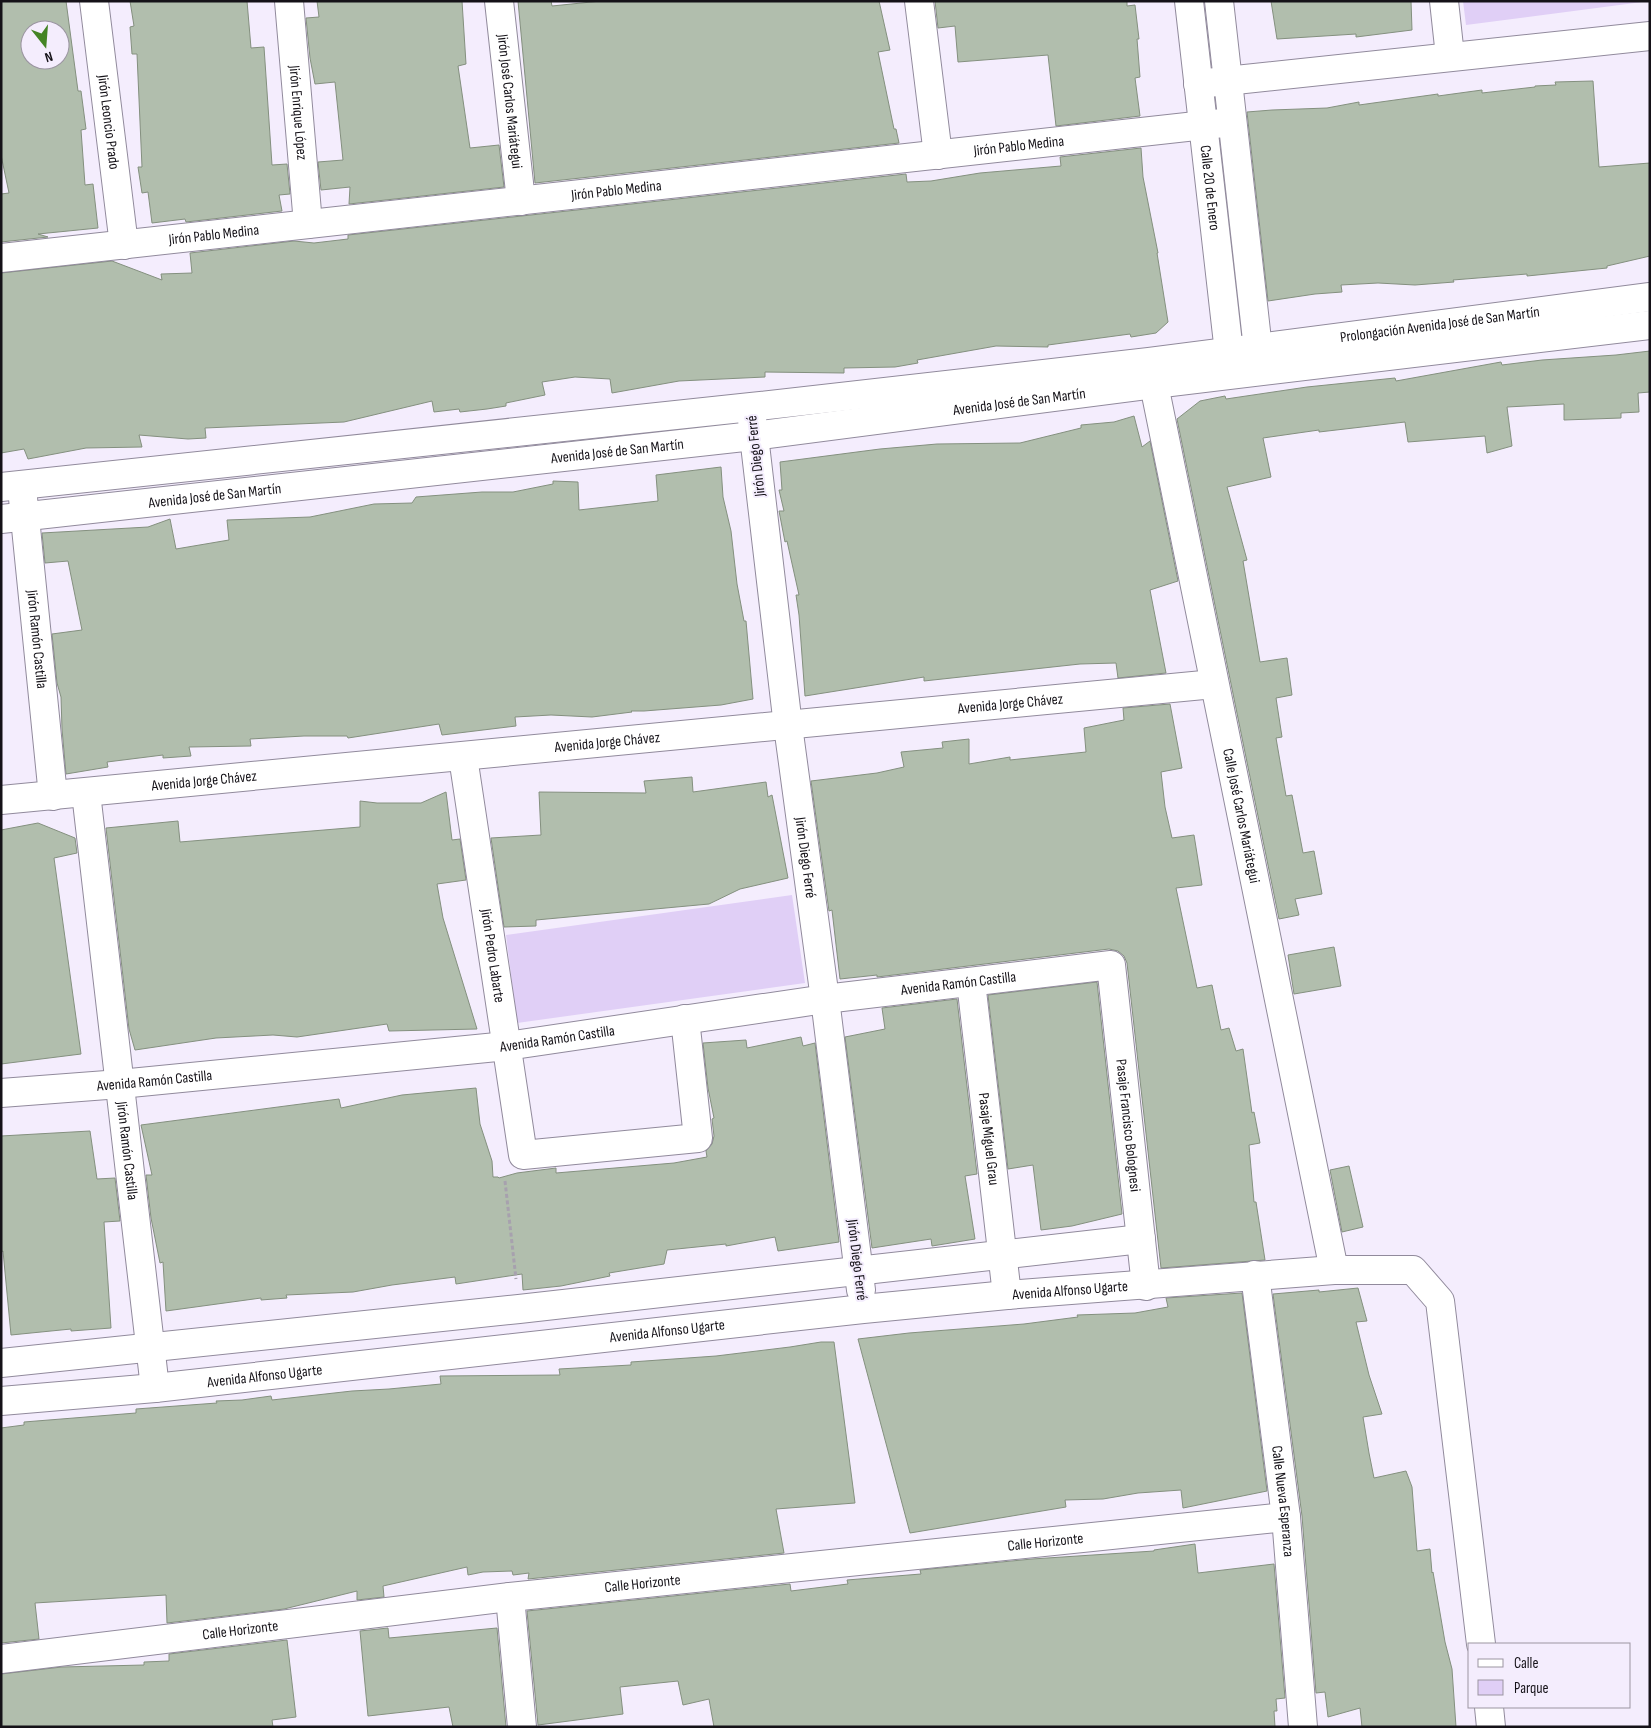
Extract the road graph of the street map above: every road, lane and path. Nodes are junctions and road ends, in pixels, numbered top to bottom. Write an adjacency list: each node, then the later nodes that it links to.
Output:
1 (94, 1): 17 (street, Jirón Leoncio Prado)
2 (289, 1): 16 (street, Jirón Enrique López)
3 (499, 1): 15 (street, Jirón José Carlos Mariátegui)
4 (919, 1): 14 (street)
5 (1189, 1): 11 (street, Calle 20 de Enero)
6 (1219, 1): 10 (street, Calle 20 de Enero)
7 (1444, 1): 9 (street)
8 (1650, 36): 9 (street)
9 (1450, 56): 10 (street)
10 (1228, 80): 11 (street); 12 (street, Calle 20 de Enero)
11 (1198, 84): 13 (street, Calle 20 de Enero)
12 (1232, 122): 13 (street, Jirón Pablo Medina); 21 (street, Calle 20 de Enero)
13 (1203, 126): 14 (street, Jirón Pablo Medina); 22 (street, Calle 20 de Enero)
14 (938, 154): 15 (street, Jirón Pablo Medina)
15 (521, 201): 16 (street, Jirón Pablo Medina)
16 (308, 224): 17 (street, Jirón Pablo Medina)
17 (124, 244): 18 (street, Jirón Pablo Medina)
18 (1, 258)
19 (1650, 298): 21 (street, Prolongación Avenida José de San Martín)
20 (1650, 325): 21 (street, Prolongación Avenida José de San Martín)
21 (1258, 359): 22 (street, Prolongación Avenida José de San Martín)
22 (1230, 363): 23 (street, Avenida José de San Martín)
23 (1151, 373): 24 (street, Avenida José de San Martín); 25 (street, Avenida José de San Martín); 28 (street, Calle José Carlos Mariátegui)
24 (751, 407): 25 (street, Jirón Diego Ferré); 26 (street, Avenida José de San Martín)
25 (753, 436): 27 (street, Avenida José de San Martín); 29 (street, Jirón Diego Ferré)
26 (12, 485): 27 (street, Jirón Ramón Castilla)
27 (13, 517): 32 (street, Jirón Ramón Castilla)
28 (1214, 684): 29 (street, Avenida Jorge Chávez); 44 (street, Calle José Carlos Mariátegui)
29 (788, 726): 30 (street, Avenida Jorge Chávez); 36 (street, Jirón Diego Ferré)
30 (463, 757): 31 (street, Avenida Jorge Chávez); 38 (street, Jirón Pedro Labarte)
31 (86, 793): 32 (street, Avenida Jorge Chávez); 39 (street, Jirón Ramón Castilla)
32 (53, 796): 33 (street, Avenida Jorge Chávez)
33 (1, 800)
34 (1111, 965): 35 (street, Avenida Ramón Castilla); 42 (street, Pasaje Francisco Bolognesi)
35 (971, 982): 36 (street, Avenida Ramón Castilla); 43 (street, Pasaje Miguel Grau)
36 (825, 1000): 37 (street, Avenida Ramón Castilla); 45 (street, Jirón Diego Ferré)
37 (685, 1019): 38 (street, Avenida Ramón Castilla); 41 (street)
38 (507, 1046): 39 (street, Avenida Ramón Castilla); 41 (street, Jirón Pedro Labarte)
39 (120, 1084): 40 (street, Avenida Ramón Castilla); 51 (street, Jirón Ramón Castilla)
40 (1, 1093)
41 (523, 1155): 50 (path)
42 (1141, 1239): 43 (street); 47 (street, Pasaje Francisco Bolognesi)
43 (1002, 1255): 45 (street); 48 (street, Pasaje Miguel Grau)
44 (1334, 1270): 46 (street, Avenida Alfonso Ugarte); 57 (street, Avenida Alfonso Ugarte)
45 (859, 1271): 49 (street, Jirón Diego Ferré); 50 (street)
46 (1255, 1275): 47 (street, Avenida Alfonso Ugarte); 55 (street, Calle Nueva Esperanza)
47 (1146, 1286): 48 (street, Avenida Alfonso Ugarte)
48 (1007, 1295): 49 (street, Avenida Alfonso Ugarte)
49 (863, 1308): 53 (street, Avenida Alfonso Ugarte)
50 (519, 1309): 51 (street)
51 (150, 1348): 52 (street); 53 (street, Jirón Ramón Castilla)
52 (1, 1363)
53 (155, 1388): 54 (street, Avenida Alfonso Ugarte)
54 (1, 1401)
55 (1286, 1517): 56 (street, Calle Horizonte); 61 (street, Calle Nueva Esperanza)
56 (510, 1597): 58 (street, Calle Horizonte); 60 (street)
57 (1481, 1643)
58 (1, 1659)
59 (1489, 1708): 62 (street)
60 (522, 1727)
61 (1303, 1727)
62 (1491, 1727)

